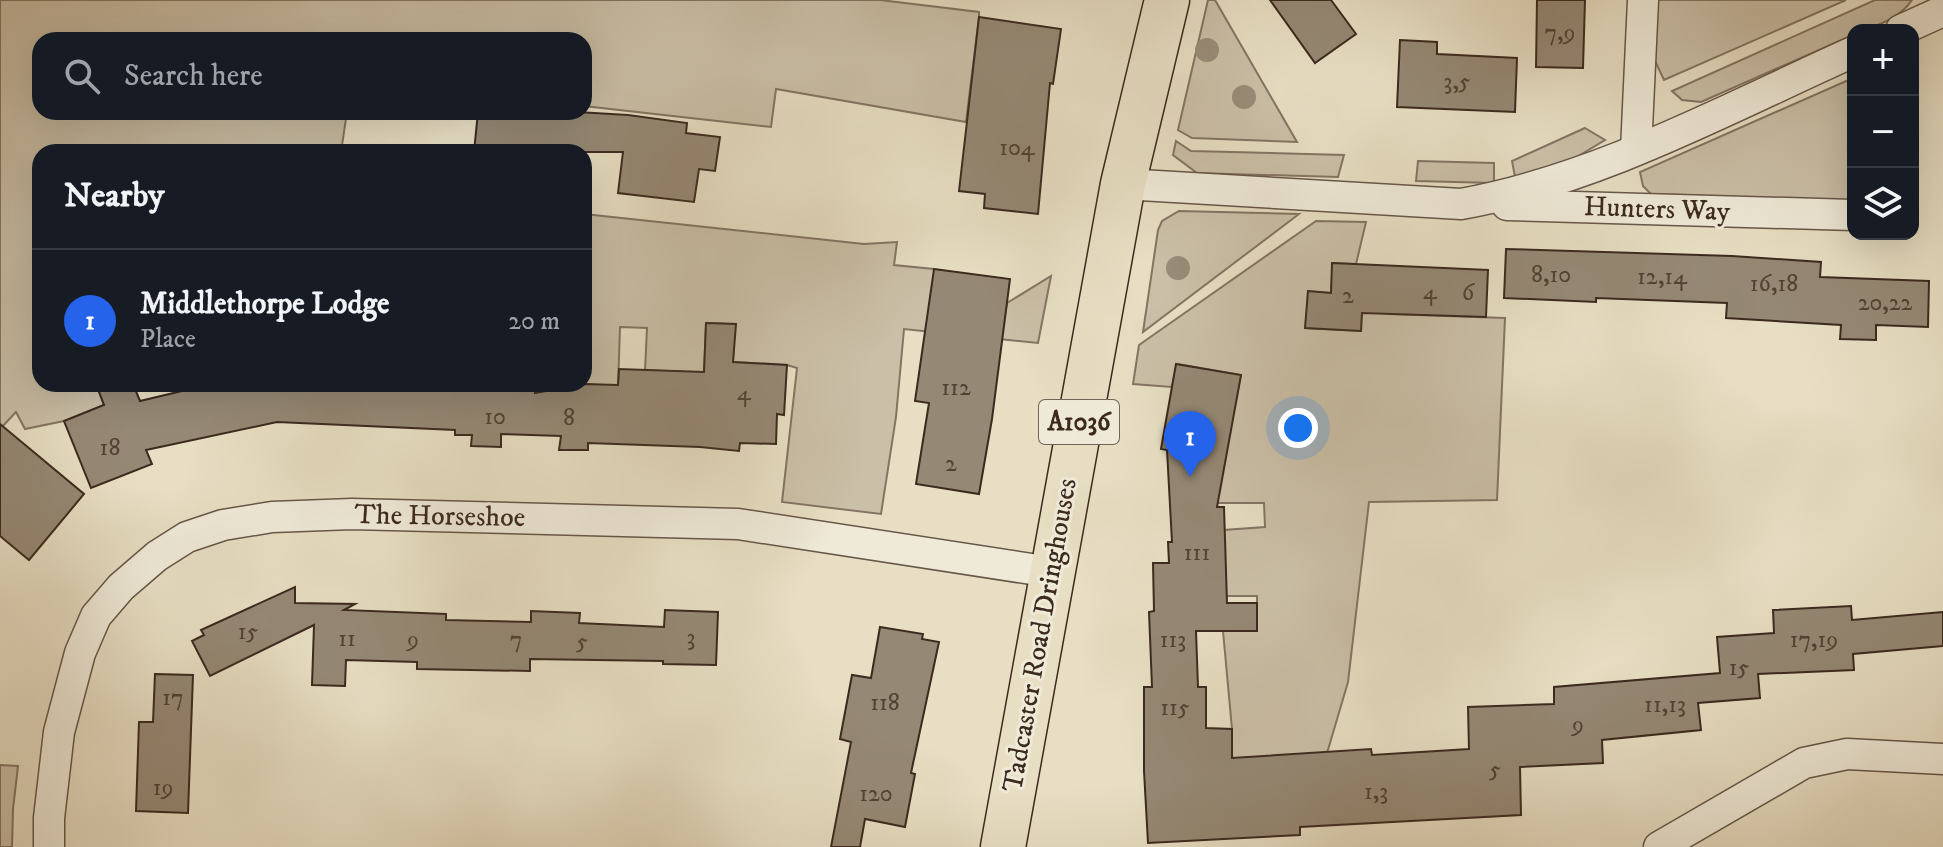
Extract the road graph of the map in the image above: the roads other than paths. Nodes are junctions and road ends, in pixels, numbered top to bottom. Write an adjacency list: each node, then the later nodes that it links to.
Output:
1 (1167, 0): 7 (main road, Tadcaster Road Dringhouses / A1036)
2 (1643, 0): 6 (street, Hunters Way)
3 (1943, 11): 4 (street)
4 (1917, 24)
5 (1847, 55): 6 (street, Hunters Way)
6 (1636, 150): 8 (street, Hunters Way)
7 (1123, 184): 8 (street, Hunters Way); 10 (main road, Tadcaster Road Dringhouses / A1036)
8 (1461, 204): 9 (street, Hunters Way)
9 (1847, 215)
10 (1051, 572): 12 (street, The Horseshoe); 13 (main road, Tadcaster Road Dringhouses / A1036)
11 (1943, 759): 14 (street)
12 (49, 847)
13 (1003, 847)
14 (1659, 847)

